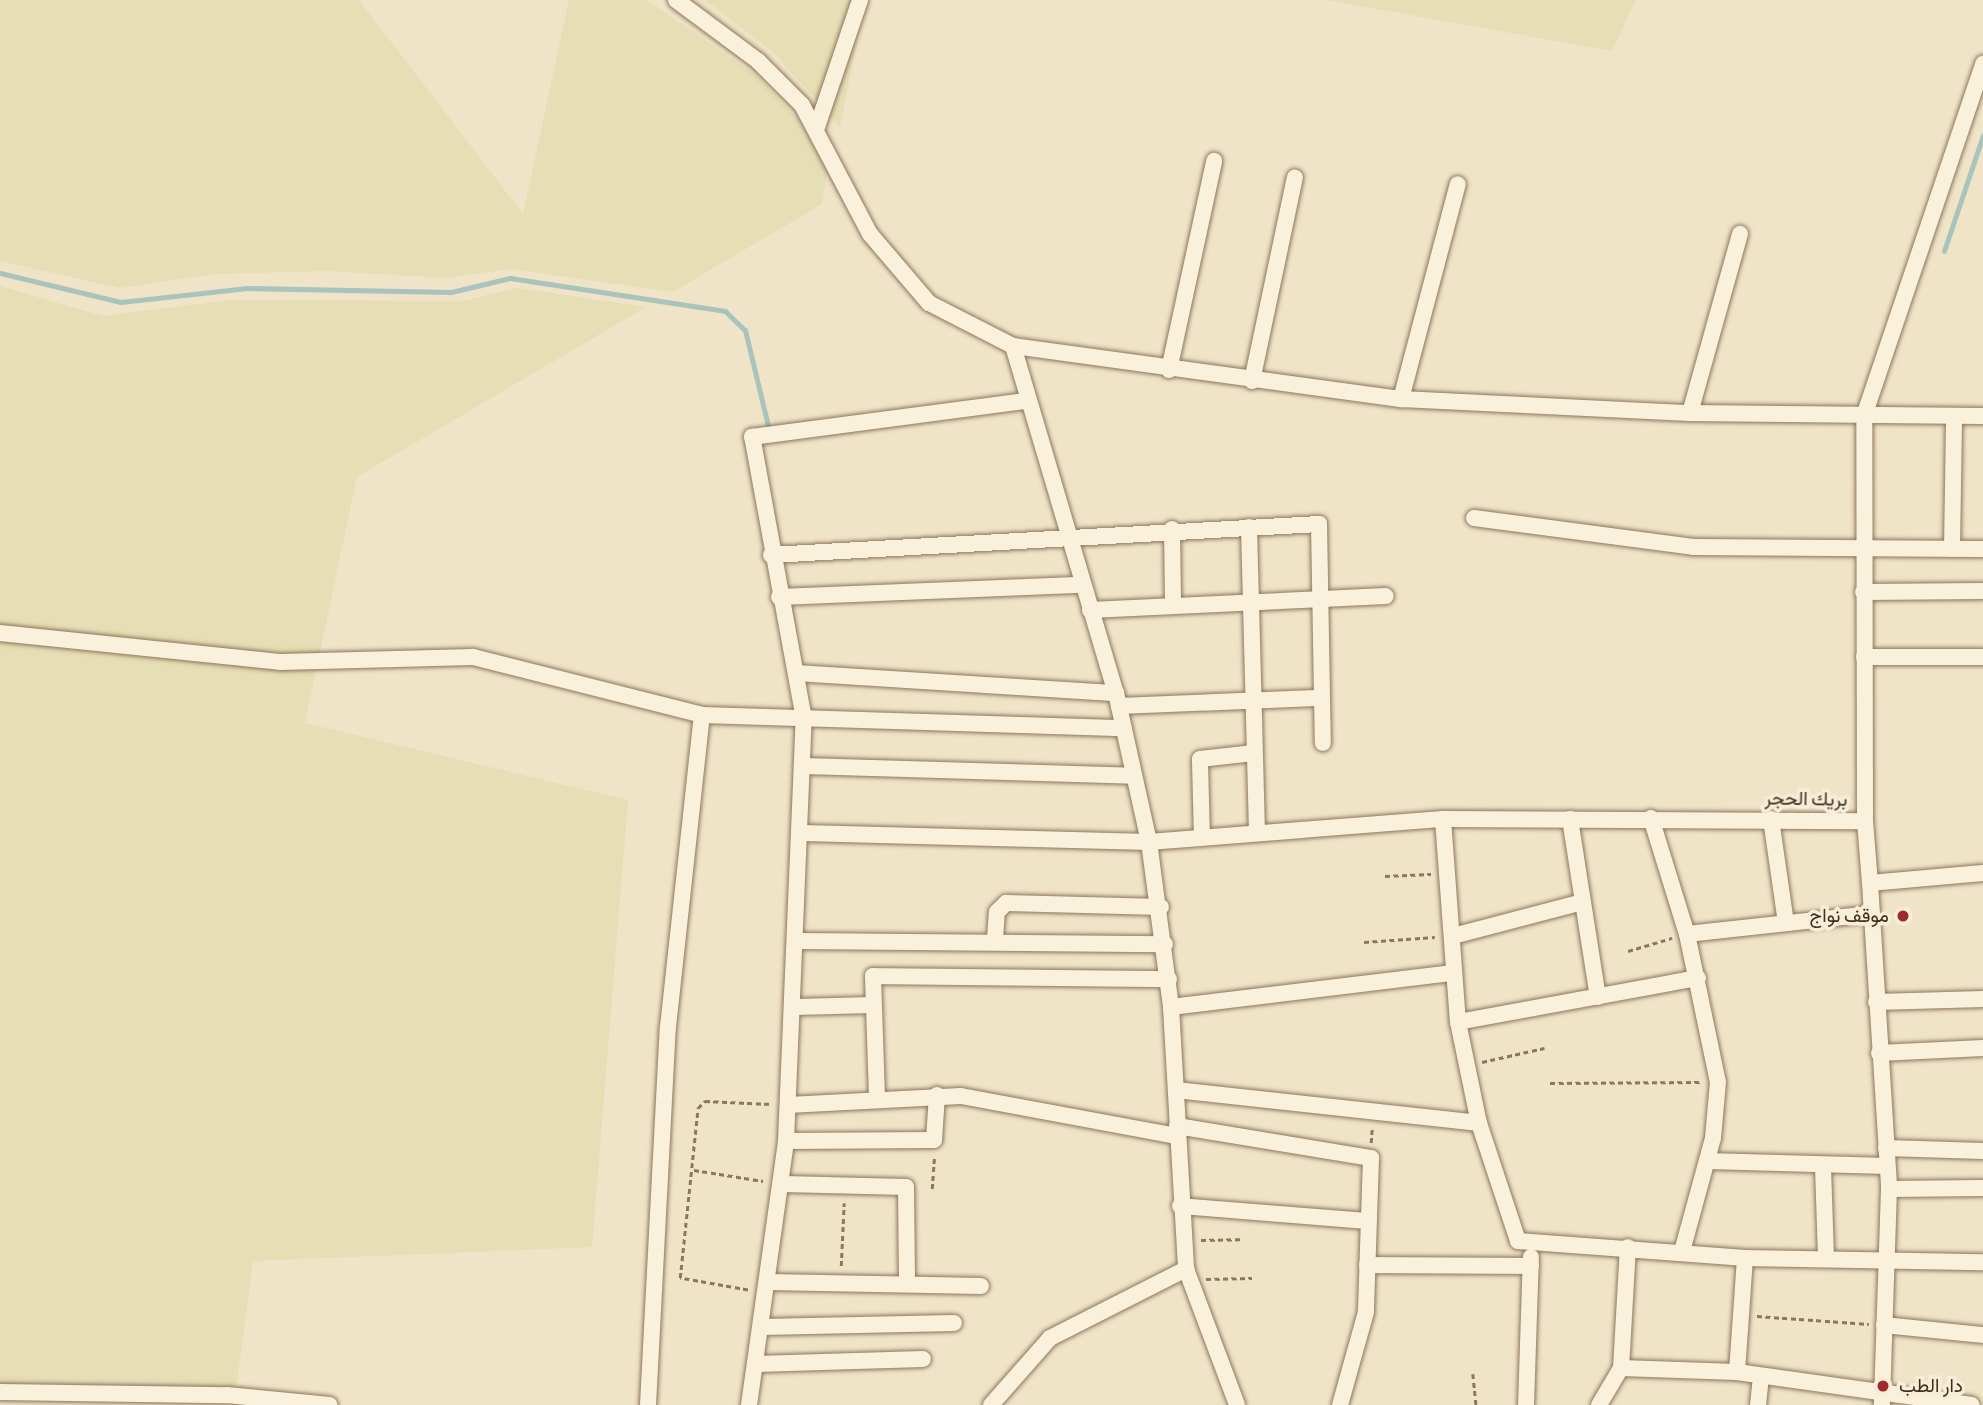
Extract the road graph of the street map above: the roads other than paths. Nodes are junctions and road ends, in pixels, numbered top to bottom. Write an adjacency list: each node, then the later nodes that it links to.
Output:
1 (676, 0): 4 (street)
2 (860, 0): 4 (street)
3 (1983, 64): 15 (street)
4 (817, 127): 9 (street)
5 (1214, 161): 10 (street)
6 (1295, 177): 11 (street)
7 (1458, 184): 12 (street)
8 (1740, 234): 14 (street)
9 (1013, 346): 10 (street); 13 (street)
10 (1169, 370): 11 (street)
11 (1252, 381): 12 (street)
12 (1401, 399): 14 (street)
13 (1027, 401): 21 (street); 25 (street)
14 (1690, 413): 15 (street)
15 (1864, 416): 16 (street); 24 (street)
16 (1954, 416): 17 (street); 22 (street)
17 (1983, 416)
18 (1474, 518): 24 (street)
19 (1249, 527): 20 (street); 29 (street); 32 (street)
20 (1172, 529): 21 (street); 33 (street)
21 (1068, 536): 25 (street); 26 (street)
22 (1952, 549): 23 (street); 24 (street)
23 (1983, 549)
24 (1863, 552): 28 (street)
25 (771, 555): 31 (street)
26 (1082, 585): 31 (street); 34 (street)
27 (1983, 591): 28 (street)
28 (1863, 592): 36 (street)
29 (1320, 596): 30 (street); 32 (street); 39 (street)
30 (1386, 596)
31 (779, 597): 38 (street)
32 (1249, 601): 33 (street); 41 (street)
33 (1173, 604): 34 (street)
34 (1090, 610): 40 (street)
35 (0, 633): 42 (street)
36 (1864, 657): 37 (street); 53 (street)
37 (1983, 657)
38 (796, 673): 40 (street); 43 (street)
39 (1322, 698): 41 (street); 45 (street)
40 (1118, 699): 41 (street); 44 (street)
41 (1252, 702): 46 (street)
42 (702, 715): 43 (street); 123 (street)
43 (804, 719): 44 (street); 47 (street)
44 (1124, 728): 48 (street)
45 (1323, 743)
46 (1254, 753): 54 (street); 56 (street)
47 (804, 766): 48 (street); 55 (street)
48 (1134, 776): 57 (street)
49 (1651, 818): 51 (street, بريك الحجر); 52 (street, بريك الحجر); 64 (street)
50 (1443, 819): 51 (street, بريك الحجر); 54 (street, بريك الحجر); 65 (street)
51 (1570, 819): 60 (street)
52 (1771, 819): 53 (street, بريك الحجر); 63 (street)
53 (1866, 821): 59 (street, بريك الحجر)
54 (1257, 832): 56 (street, بريك الحجر)
55 (803, 833): 57 (street, بريك الحجر); 67 (street)
56 (1202, 838): 57 (street, بريك الحجر)
57 (1149, 842): 61 (street)
58 (1983, 873): 59 (street)
59 (1870, 883): 62 (street, بريك الحجر)
60 (1583, 902): 65 (street); 72 (street)
61 (1161, 907): 66 (street); 68 (street)
62 (1872, 914): 63 (street); 74 (street, بريك الحجر)
63 (1786, 923): 64 (street)
64 (1687, 934): 70 (street)
65 (1453, 936): 69 (street)
66 (995, 939): 67 (street); 68 (street)
67 (797, 941): 76 (street)
68 (1165, 944): 71 (street)
69 (1453, 973): 77 (street); 78 (street)
70 (1698, 978): 72 (street); 90 (street)
71 (1169, 979): 75 (street); 77 (street)
72 (1598, 997): 78 (street)
73 (1983, 999): 74 (street)
74 (1876, 1002): 80 (street, بريك الحجر)
75 (873, 1005): 76 (street); 83 (street)
76 (795, 1007): 84 (street)
77 (1171, 1007): 81 (street)
78 (1458, 1021): 85 (street)
79 (1983, 1048): 80 (street)
80 (1878, 1053): 88 (street, بريك الحجر)
81 (1176, 1090): 85 (street); 86 (street)
82 (937, 1095): 83 (street); 86 (street); 87 (street)
83 (877, 1097): 84 (street)
84 (789, 1105): 87 (street)
85 (1479, 1123): 98 (street)
86 (1177, 1131): 96 (street); 97 (street)
87 (786, 1141): 93 (street)
88 (1886, 1148): 89 (street); 91 (street, بريك الحجر)
89 (1983, 1150)
90 (1707, 1161): 92 (street); 100 (street)
91 (1887, 1166): 92 (street); 95 (street, بريك الحجر)
92 (1824, 1167): 102 (street)
93 (783, 1184): 108 (street); 110 (street)
94 (1983, 1188): 95 (street)
95 (1889, 1189): 103 (street, بريك الحجر)
96 (1180, 1206): 97 (street); 107 (street)
97 (1368, 1222): 105 (street)
98 (1531, 1245): 99 (street); 106 (street)
99 (1628, 1247): 100 (street); 117 (street)
100 (1682, 1251): 101 (street)
101 (1745, 1258): 102 (street); 118 (street)
102 (1826, 1259): 103 (street)
103 (1886, 1260): 104 (street); 112 (street, بريك الحجر)
104 (1983, 1262)
105 (1367, 1265): 106 (street); 127 (street)
106 (1531, 1266): 128 (street)
107 (1187, 1274): 125 (street); 126 (street)
108 (908, 1283): 109 (street); 110 (street)
109 (981, 1286)
110 (767, 1287): 113 (street)
111 (954, 1323): 113 (street)
112 (1884, 1325): 114 (street); 121 (street, بريك الحجر)
113 (762, 1327): 116 (street)
114 (1983, 1335)
115 (923, 1359): 116 (street)
116 (756, 1364): 124 (street)
117 (1622, 1368): 118 (street); 129 (street)
118 (1737, 1372): 119 (street)
119 (1761, 1376): 121 (street); 130 (street)
120 (0, 1392): 122 (street)
121 (1882, 1400): 131 (street)
122 (330, 1405)
123 (648, 1405)
124 (749, 1405)
125 (991, 1405)
126 (1237, 1405)
127 (1340, 1405)
128 (1526, 1405)
129 (1598, 1405)
130 (1758, 1405)
131 (1972, 1405)

